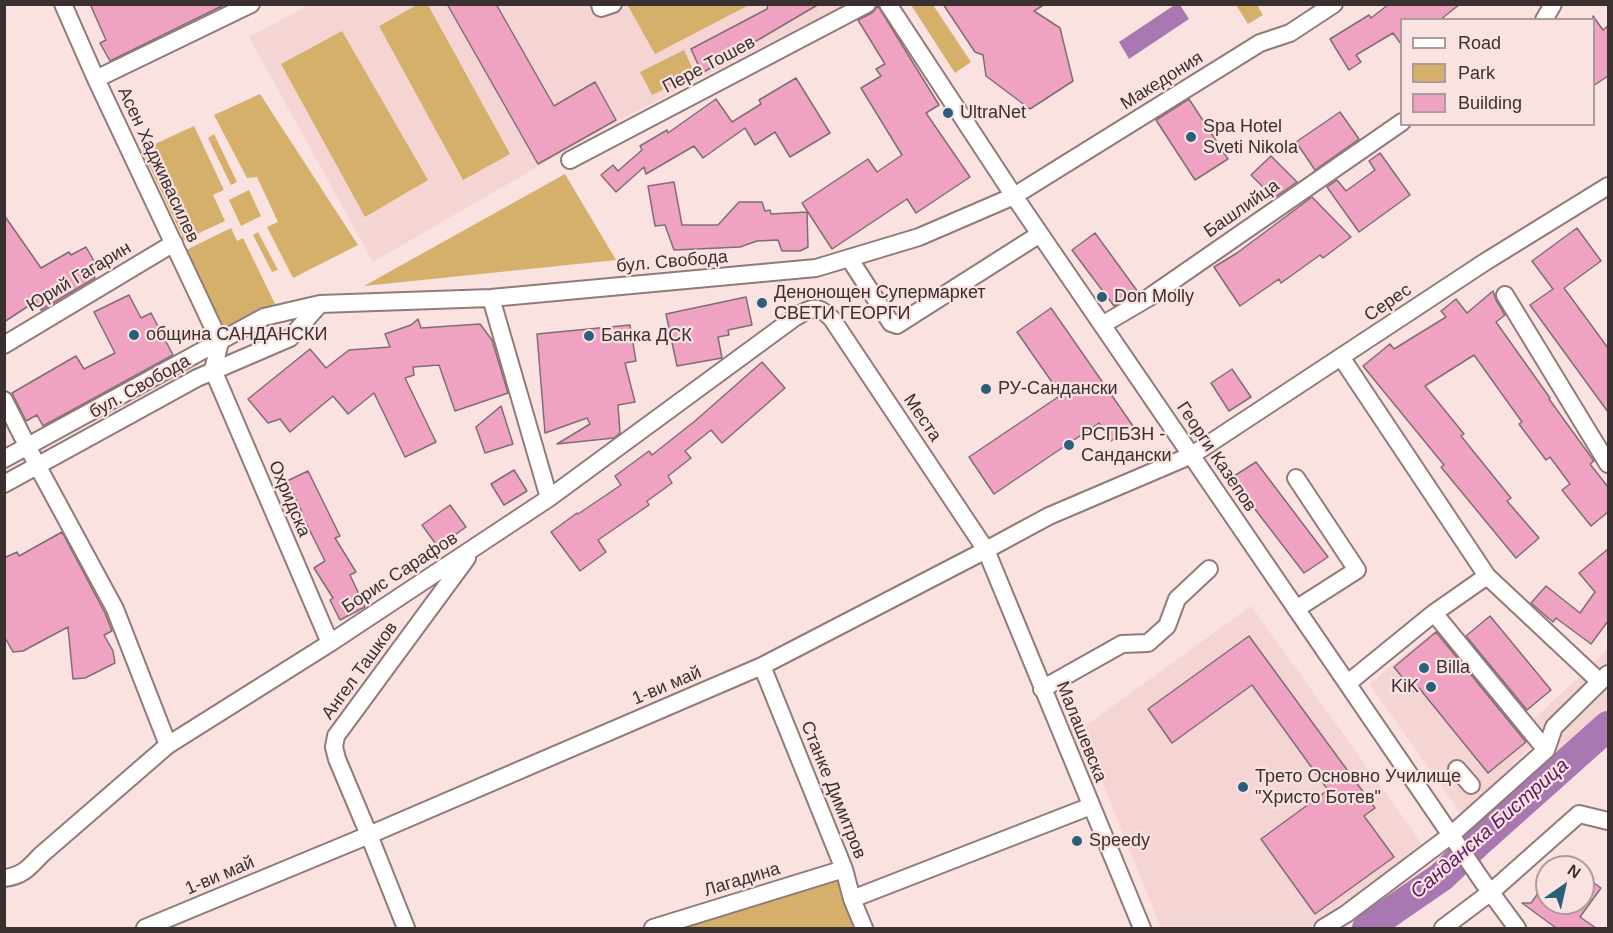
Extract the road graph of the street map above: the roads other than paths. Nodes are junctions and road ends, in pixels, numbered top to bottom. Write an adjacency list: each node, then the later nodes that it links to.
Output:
1 (63, 4): 10 (street, Асен Хадживасилев)
2 (251, 4): 10 (street)
3 (600, 4): 4 (street)
4 (613, 4)
5 (867, 4): 12 (street, Пере Тошев)
6 (888, 4): 14 (street, Георги Казепов)
7 (1334, 4): 14 (street, Македония)
8 (1553, 4): 9 (street)
9 (1545, 18)
10 (96, 80): 16 (street, Асен Хадживасилев)
11 (1400, 123): 22 (street, Башлийца)
12 (570, 160)
13 (1608, 186): 25 (street, Серес)
14 (1014, 196): 15 (street, Георги Казепов); 17 (street, бул. Свобода)
15 (1040, 234): 17 (street); 22 (street, Георги Казепов)
16 (174, 243): 23 (street, Асен Хадживасилев); 24 (street, Юрий Гагарин)
17 (849, 258): 19 (street, бул. Свобода)
18 (1504, 296): 31 (street)
19 (490, 298): 20 (street, бул. Свобода); 35 (street)
20 (320, 304): 23 (street, бул. Свобода); 26 (street, бул. Свобода)
21 (823, 309): 35 (street, Борис Сарафов); 37 (street, Места)
22 (1102, 325): 29 (street, Георги Казепов)
23 (220, 342): 26 (street); 28 (street, бул. Свобода)
24 (4, 345)
25 (1341, 357): 29 (street, Серес); 39 (street)
26 (213, 370): 32 (street, бул. Свобода); 42 (street, Охридска)
27 (4, 400): 28 (street)
28 (28, 447): 30 (street, бул. Свобода); 32 (street)
29 (1192, 455): 37 (street, 1-ви май); 40 (street, Георги Казепов)
30 (4, 459)
31 (1608, 464)
32 (37, 465): 34 (street, бул. Свобода); 47 (street)
33 (1296, 478): 40 (street)
34 (4, 484)
35 (549, 498): 36 (street, Борис Сарафов)
36 (472, 550): 42 (street, Борис Сарафов); 53 (street, Ангел Ташков)
37 (986, 550): 43 (street, 1-ви май); 46 (street, Малашевска)
38 (1209, 569): 46 (street)
39 (1487, 576): 41 (street); 44 (street)
40 (1296, 609): 45 (street, Георги Казепов)
41 (1434, 613): 45 (street); 48 (street)
42 (330, 643): 47 (street, Борис Сарафов)
43 (762, 666): 53 (street, 1-ви май); 55 (street, Станке Димитров)
44 (1604, 678): 48 (street)
45 (1348, 683): 54 (street, Георги Казепов)
46 (1042, 689): 51 (street, Малашевска)
47 (168, 745): 56 (street, Борис Сарафов)
48 (1546, 750): 54 (street)
49 (1457, 769): 50 (street)
50 (1471, 785)
51 (1091, 806): 58 (street); 63 (street, Малашевска)
52 (1608, 821): 57 (street)
53 (369, 835): 59 (street, 1-ви май); 60 (street, Ангел Ташков)
54 (1451, 835): 57 (street, Георги Казепов); 64 (street)
55 (844, 869): 58 (street, Станке Димитров); 61 (street, Лагадина)
56 (4, 878)
57 (1487, 887): 65 (street); 66 (street, Георги Казепов)
58 (852, 899): 62 (street, Станке Димитров)
59 (146, 928)
60 (406, 928)
61 (653, 928)
62 (864, 928)
63 (1142, 928)
64 (1323, 928)
65 (1443, 928)
66 (1517, 928)

